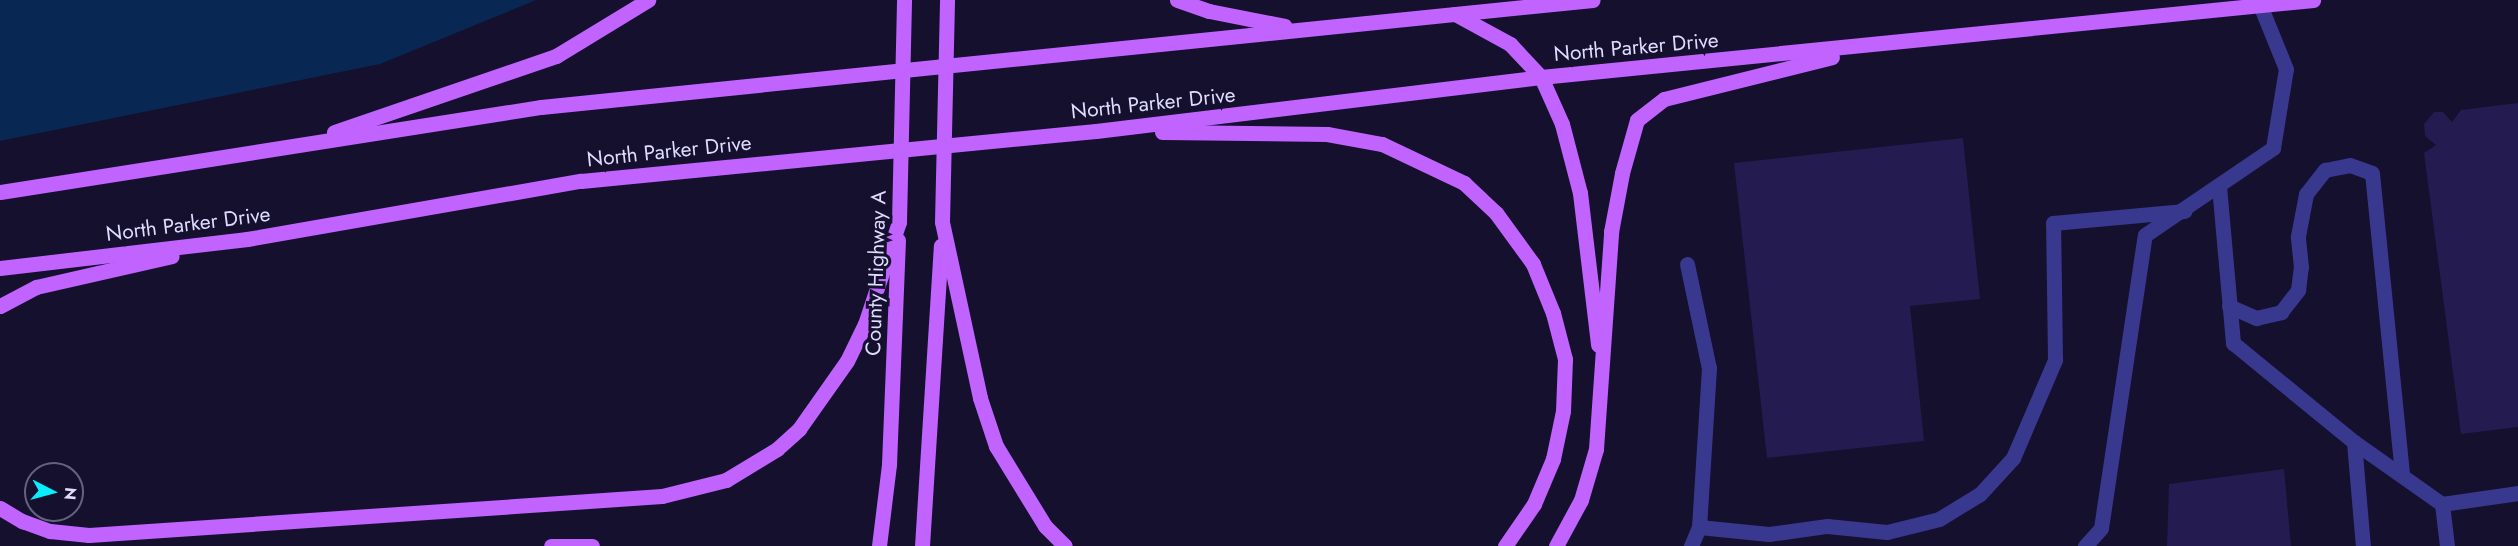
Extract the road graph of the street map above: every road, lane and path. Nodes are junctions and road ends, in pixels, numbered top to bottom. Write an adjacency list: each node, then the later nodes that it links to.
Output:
1 (648, 0): 13 (main road)
2 (904, 0): 19 (main road, County Highway A, bridge)
3 (947, 0): 20 (main road, bridge)
4 (1177, 0): 9 (main road)
5 (1593, 0): 8 (main road)
6 (2313, 0): 7 (main road, North Parker Drive)
7 (2258, 3): 10 (main road, North Parker Drive); 15 (lane)
8 (1455, 14): 9 (main road); 11 (main road)
9 (1300, 28): 13 (main road)
10 (1881, 44): 11 (main road, North Parker Drive); 26 (main road)
11 (1541, 77): 12 (main road, North Parker Drive); 26 (main road)
12 (1096, 131): 21 (main road, North Parker Drive); 39 (main road)
13 (297, 145): 14 (main road)
14 (36, 186): 16 (main road); 17 (main road)
15 (2219, 186): 18 (lane); 25 (lane)
16 (0, 192)
17 (0, 200)
18 (2184, 211): 32 (lane); 33 (lane)
19 (899, 222): 31 (main road); 36 (main road, County Highway A)
20 (942, 222): 37 (main road); 38 (main road)
21 (247, 239): 23 (main road, North Parker Drive); 24 (main road)
22 (1687, 264): 32 (lane)
23 (0, 268)
24 (0, 306)
25 (2229, 306): 27 (lane); 28 (lane)
26 (1602, 371): 40 (main road)
27 (2354, 442): 28 (lane); 44 (lane)
28 (2402, 472): 30 (lane)
29 (2518, 493): 30 (lane)
30 (2442, 504): 45 (lane)
31 (0, 508)
32 (1699, 527): 41 (lane)
33 (2101, 528): 42 (lane); 43 (lane)
34 (551, 546): 35 (main road)
35 (592, 546)
36 (879, 546)
37 (922, 546)
38 (1065, 546)
39 (1505, 546)
40 (1556, 546)
41 (1691, 546)
42 (2085, 546)
43 (2100, 546)
44 (2363, 546)
45 (2447, 546)

